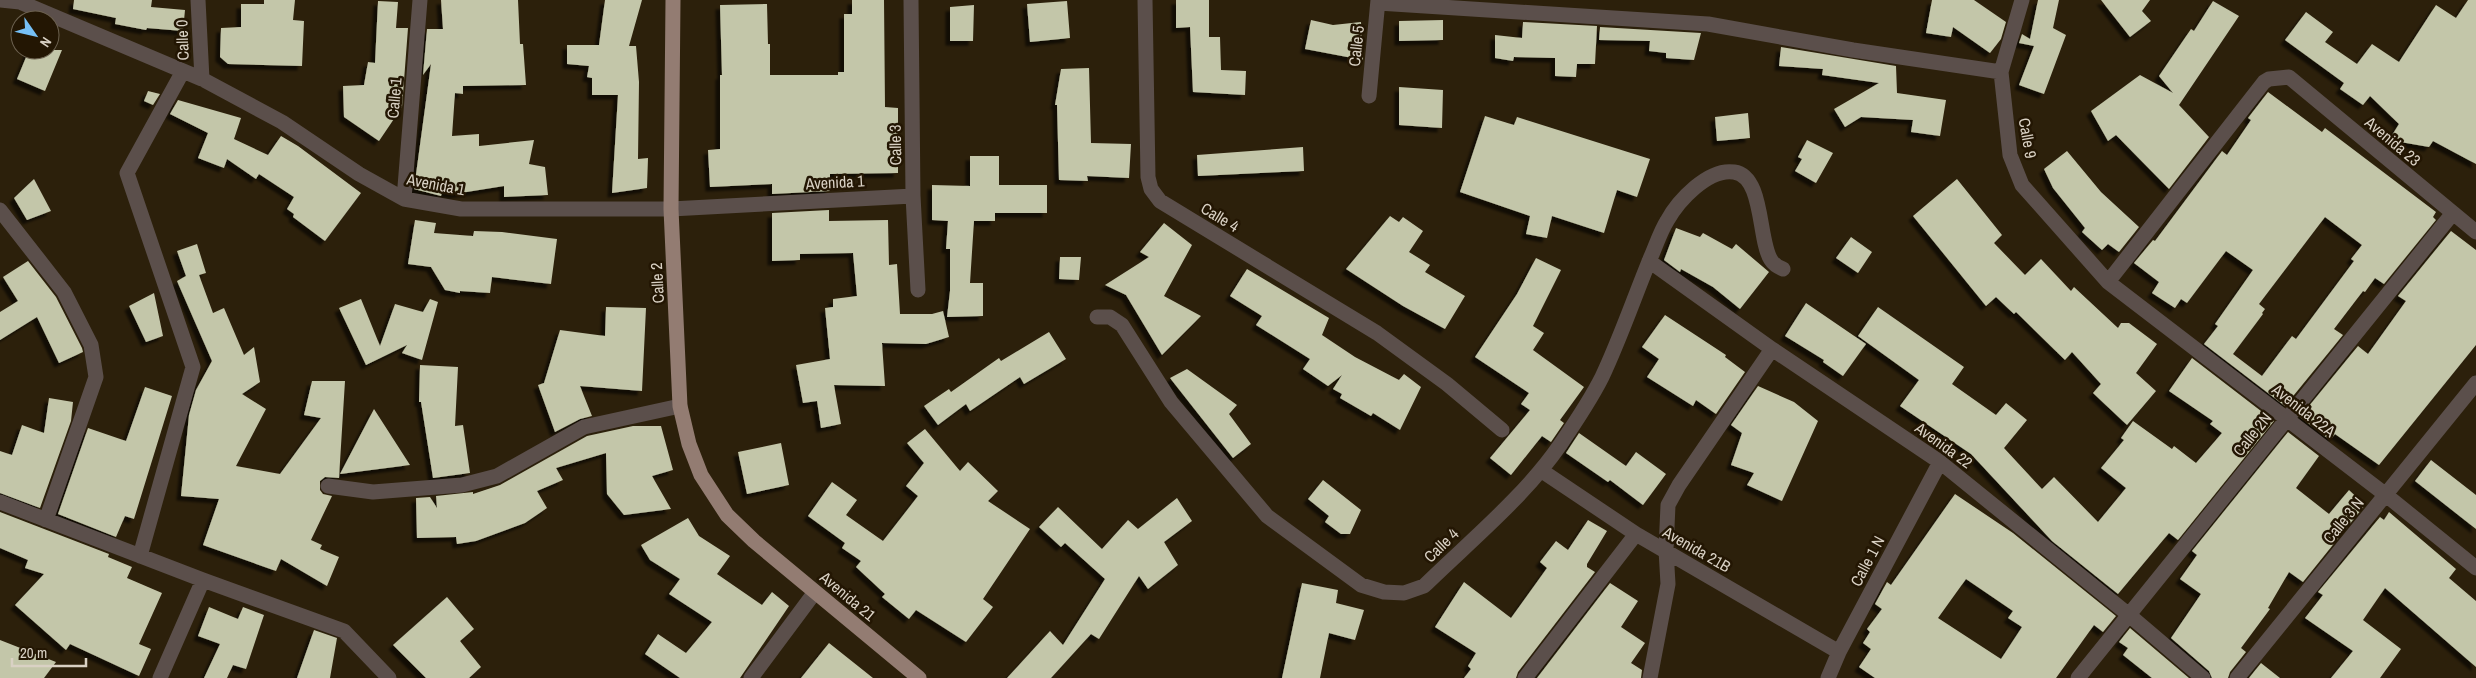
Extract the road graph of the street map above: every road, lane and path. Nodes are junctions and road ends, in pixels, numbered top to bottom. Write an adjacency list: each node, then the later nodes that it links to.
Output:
1 (0, 0): 8 (street, Avenida 1)
2 (198, 0): 12 (street, Calle 0)
3 (420, 0): 15 (street, Calle 1)
4 (673, 0): 16 (main road, Calle 2)
5 (911, 0): 14 (street, Calle 3)
6 (1145, 0): 29 (street, Calle 4)
7 (2022, 0): 11 (street, Calle 9)
8 (20, 1): 10 (street, Avenida 1)
9 (1378, 1): 11 (street); 13 (street, Calle 5)
10 (183, 71): 12 (street, Avenida 1); 39 (street)
11 (2001, 72): 22 (street, Calle 9)
12 (202, 78): 15 (street, Avenida 1)
13 (1369, 96)
14 (913, 196): 16 (street, Avenida 1); 23 (street, Calle 3)
15 (404, 199): 16 (street, Avenida 1)
16 (671, 208): 27 (main road, Calle 2)
17 (0, 210): 35 (street)
18 (2453, 213): 19 (street, Avenida 23); 22 (street, Avenida 23); 28 (street, Calle 2N)
19 (2476, 232)
20 (1650, 261): 21 (street, Calle 4); 25 (street, Avenida 22); 31 (street, Calle 4)
21 (1783, 269)
22 (2108, 282): 28 (street, Avenida 22A)
23 (918, 290)
24 (1097, 316): 31 (street, Calle 4)
25 (1772, 349): 30 (street, Avenida 22); 38 (street)
26 (2476, 383): 33 (street, Calle 3 N)
27 (680, 406): 32 (street); 37 (main road, Calle 2)
28 (2287, 419): 33 (street, Avenida 22A); 43 (street, Calle 2N)
29 (1502, 430)
30 (1940, 462): 43 (street, Avenida 22); 44 (street, Calle 1 N)
31 (1542, 470): 36 (street, Avenida 21B)
32 (328, 486)
33 (2386, 495): 40 (street, Avenida 22A); 54 (street, Calle 3 N)
34 (0, 502): 35 (street)
35 (46, 520): 39 (street)
36 (1636, 534): 38 (street, Avenida 21B); 49 (street)
37 (754, 541): 42 (main road, Avenida 21)
38 (1666, 550): 44 (street, Avenida 21B); 50 (street)
39 (140, 556): 41 (street)
40 (2476, 568)
41 (203, 580): 45 (street); 46 (street)
42 (815, 592): 47 (street); 48 (main road, Avenida 21)
43 (2129, 615): 52 (street, Calle 2N); 53 (street, Avenida 22)
44 (1838, 652): 51 (street, Calle 1 N)
45 (160, 678)
46 (389, 678)
47 (751, 678)
48 (919, 678)
49 (1525, 678)
50 (1650, 678)
51 (1828, 678)
52 (2078, 678)
53 (2202, 678)
54 (2237, 678)

